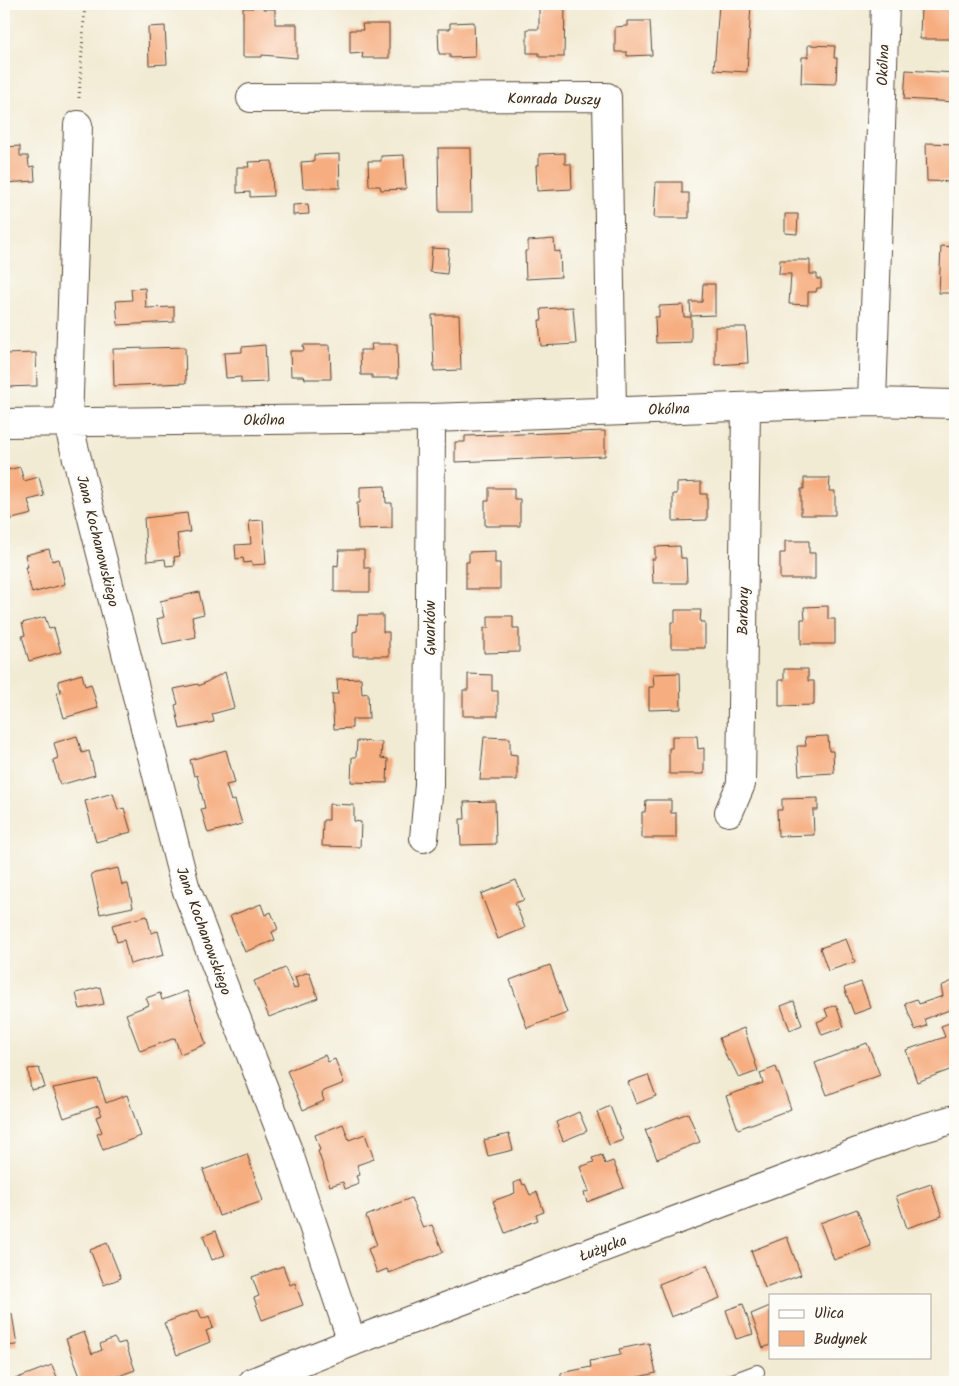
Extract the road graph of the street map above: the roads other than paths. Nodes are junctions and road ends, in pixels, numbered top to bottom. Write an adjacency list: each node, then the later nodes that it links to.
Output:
1 (885, 4): 4 (street, Okólna)
2 (251, 98): 7 (street, Konrada Duszy)
3 (78, 125): 10 (street)
4 (872, 402): 5 (street); 6 (street, Okólna)
5 (955, 404)
6 (746, 407): 7 (street, Okólna); 11 (street, Barbary)
7 (612, 410): 8 (street, Okólna)
8 (431, 418): 10 (street, Okólna); 12 (street, Gwarków)
9 (4, 423): 10 (street, Okólna)
10 (68, 423): 14 (street, Jana Kochanowskiego)
11 (729, 812)
12 (424, 838)
13 (955, 1118): 14 (street, Łużycka)
14 (352, 1342): 16 (street, Łużycka)
15 (757, 1372): 17 (lane)
16 (253, 1382)
17 (730, 1382)

